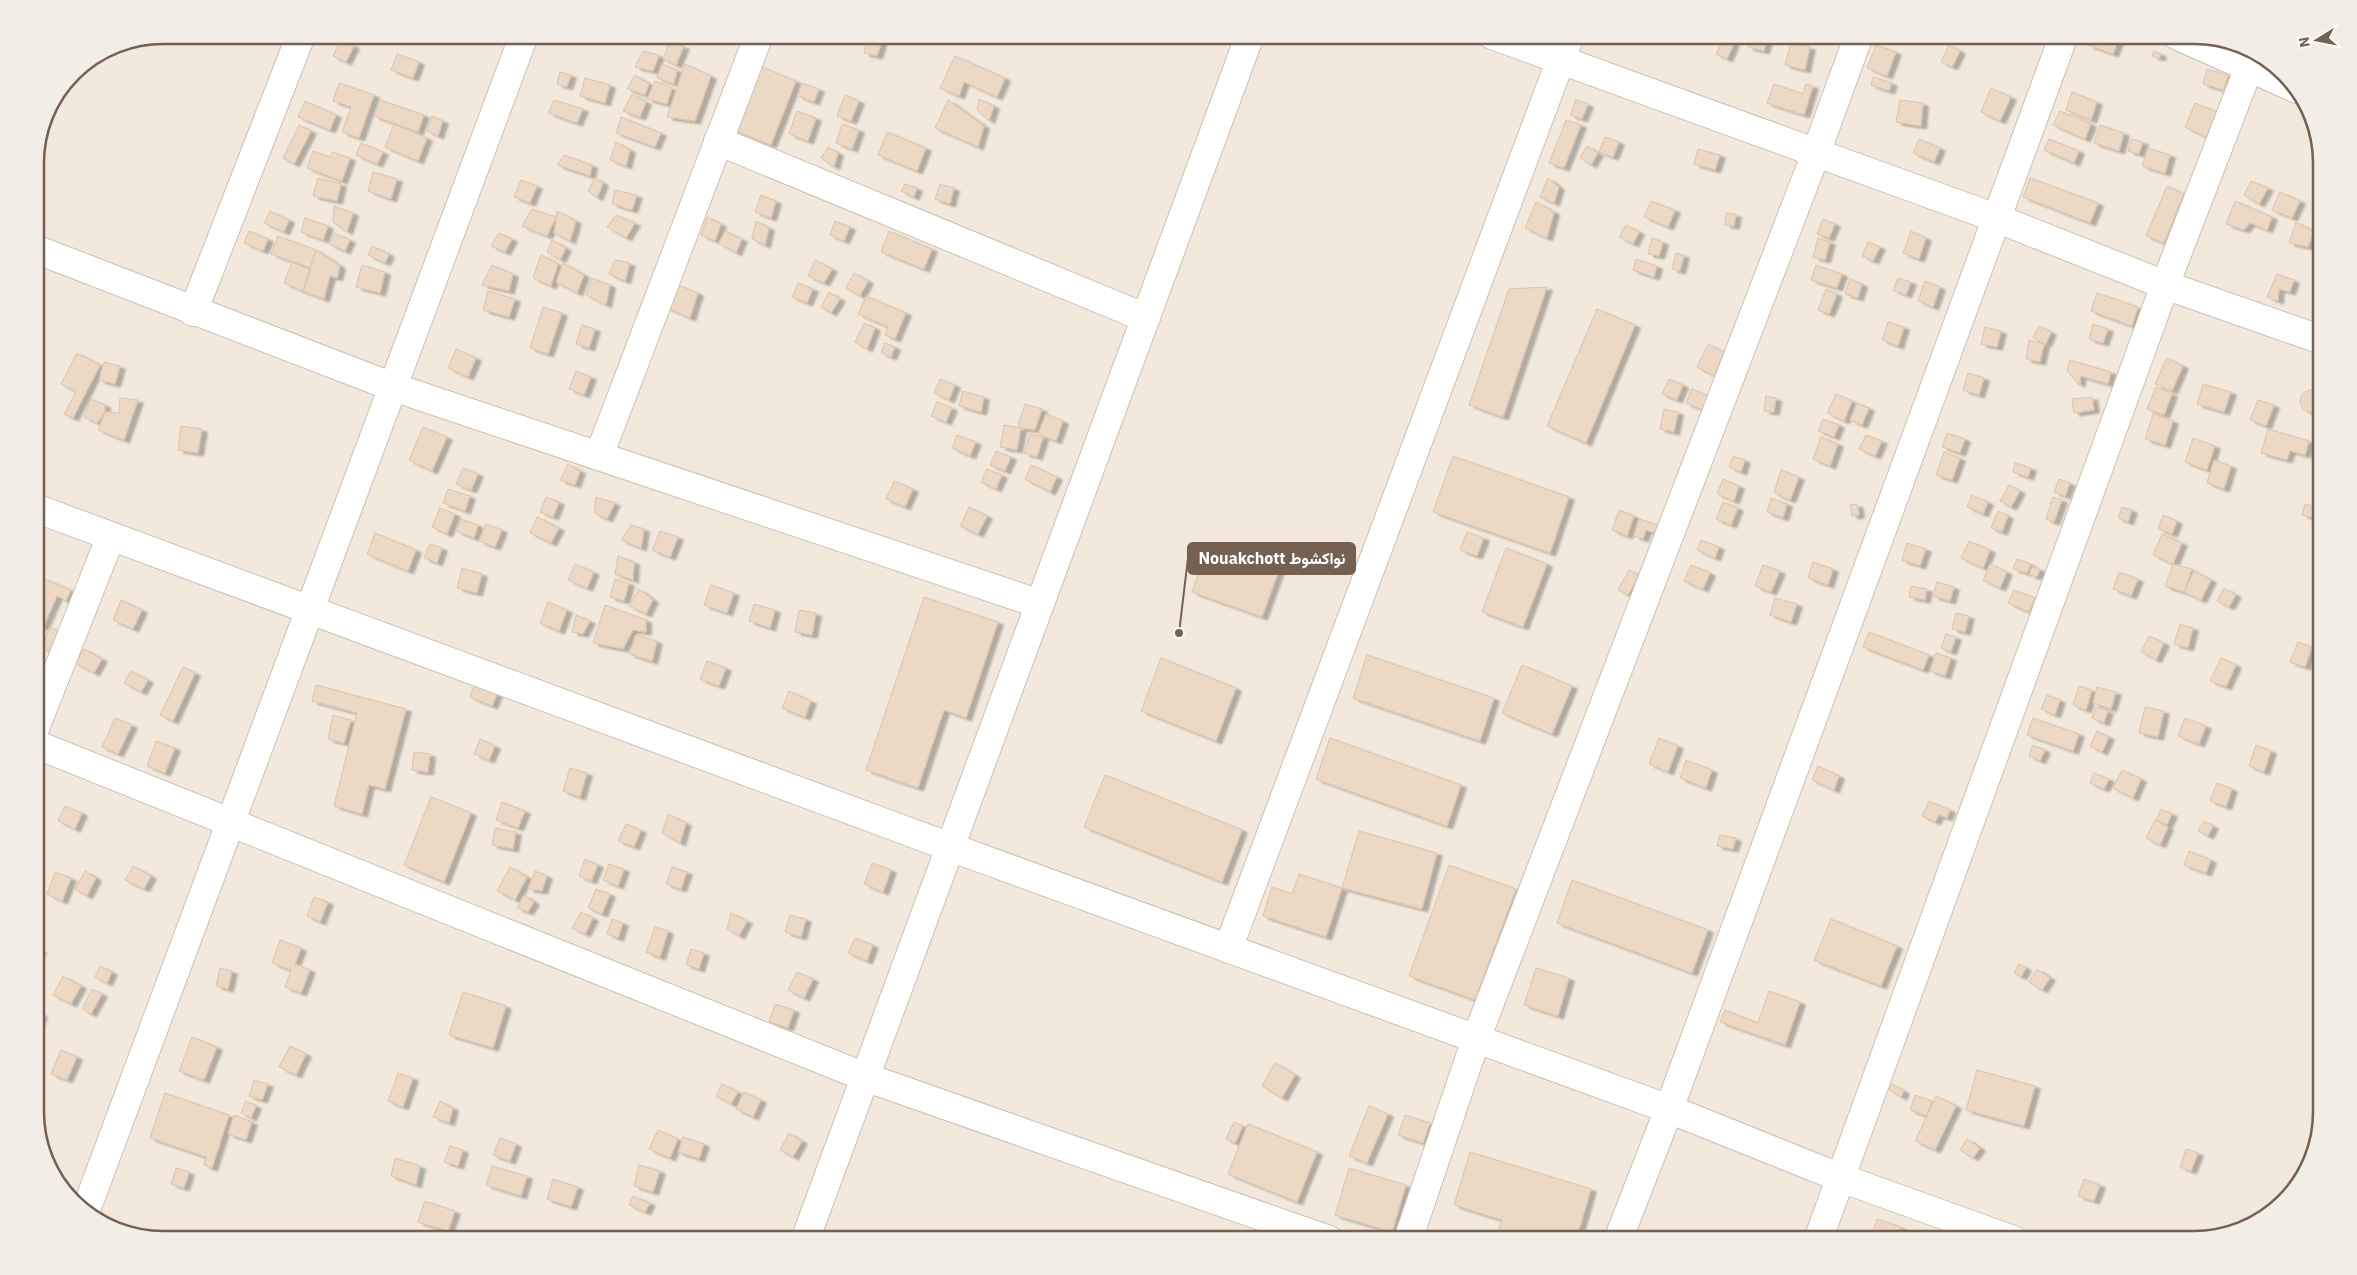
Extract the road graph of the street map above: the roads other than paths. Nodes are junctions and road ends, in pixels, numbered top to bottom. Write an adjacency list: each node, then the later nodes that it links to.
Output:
1 (297, 44): 18 (street)
2 (521, 44): 21 (street)
3 (756, 44): 13 (street)
4 (1247, 44): 19 (street)
5 (1517, 44): 10 (street)
6 (1567, 44): 10 (street)
7 (1856, 44): 14 (street)
8 (2061, 44): 15 (street)
9 (2204, 44): 11 (street)
10 (1562, 60): 14 (street); 31 (street)
11 (2252, 60): 12 (street); 17 (street)
12 (2273, 73)
13 (718, 142): 19 (street); 22 (street)
14 (1816, 153): 15 (street); 32 (street)
15 (1996, 218): 17 (street); 34 (street)
16 (44, 254): 18 (street)
17 (2165, 285): 20 (street); 35 (street)
18 (193, 312): 21 (street)
19 (1146, 318): 25 (street)
20 (2313, 337)
21 (393, 387): 22 (street); 26 (street)
22 (599, 456): 25 (street)
23 (44, 511): 24 (street)
24 (111, 536): 26 (street); 27 (street)
25 (1040, 604): 30 (street)
26 (310, 610): 29 (street); 30 (street)
27 (44, 705)
28 (44, 748): 29 (street)
29 (231, 823): 33 (street); 36 (street)
30 (950, 847): 31 (street); 33 (street)
31 (1228, 949): 32 (street)
32 (1476, 1039): 34 (street); 40 (street)
33 (865, 1077): 38 (street); 39 (street)
34 (1669, 1109): 35 (street); 41 (street)
35 (1842, 1178): 37 (street); 42 (street)
36 (88, 1205)
37 (1962, 1230)
38 (808, 1231)
39 (1296, 1231)
40 (1411, 1231)
41 (1622, 1231)
42 (1821, 1231)

